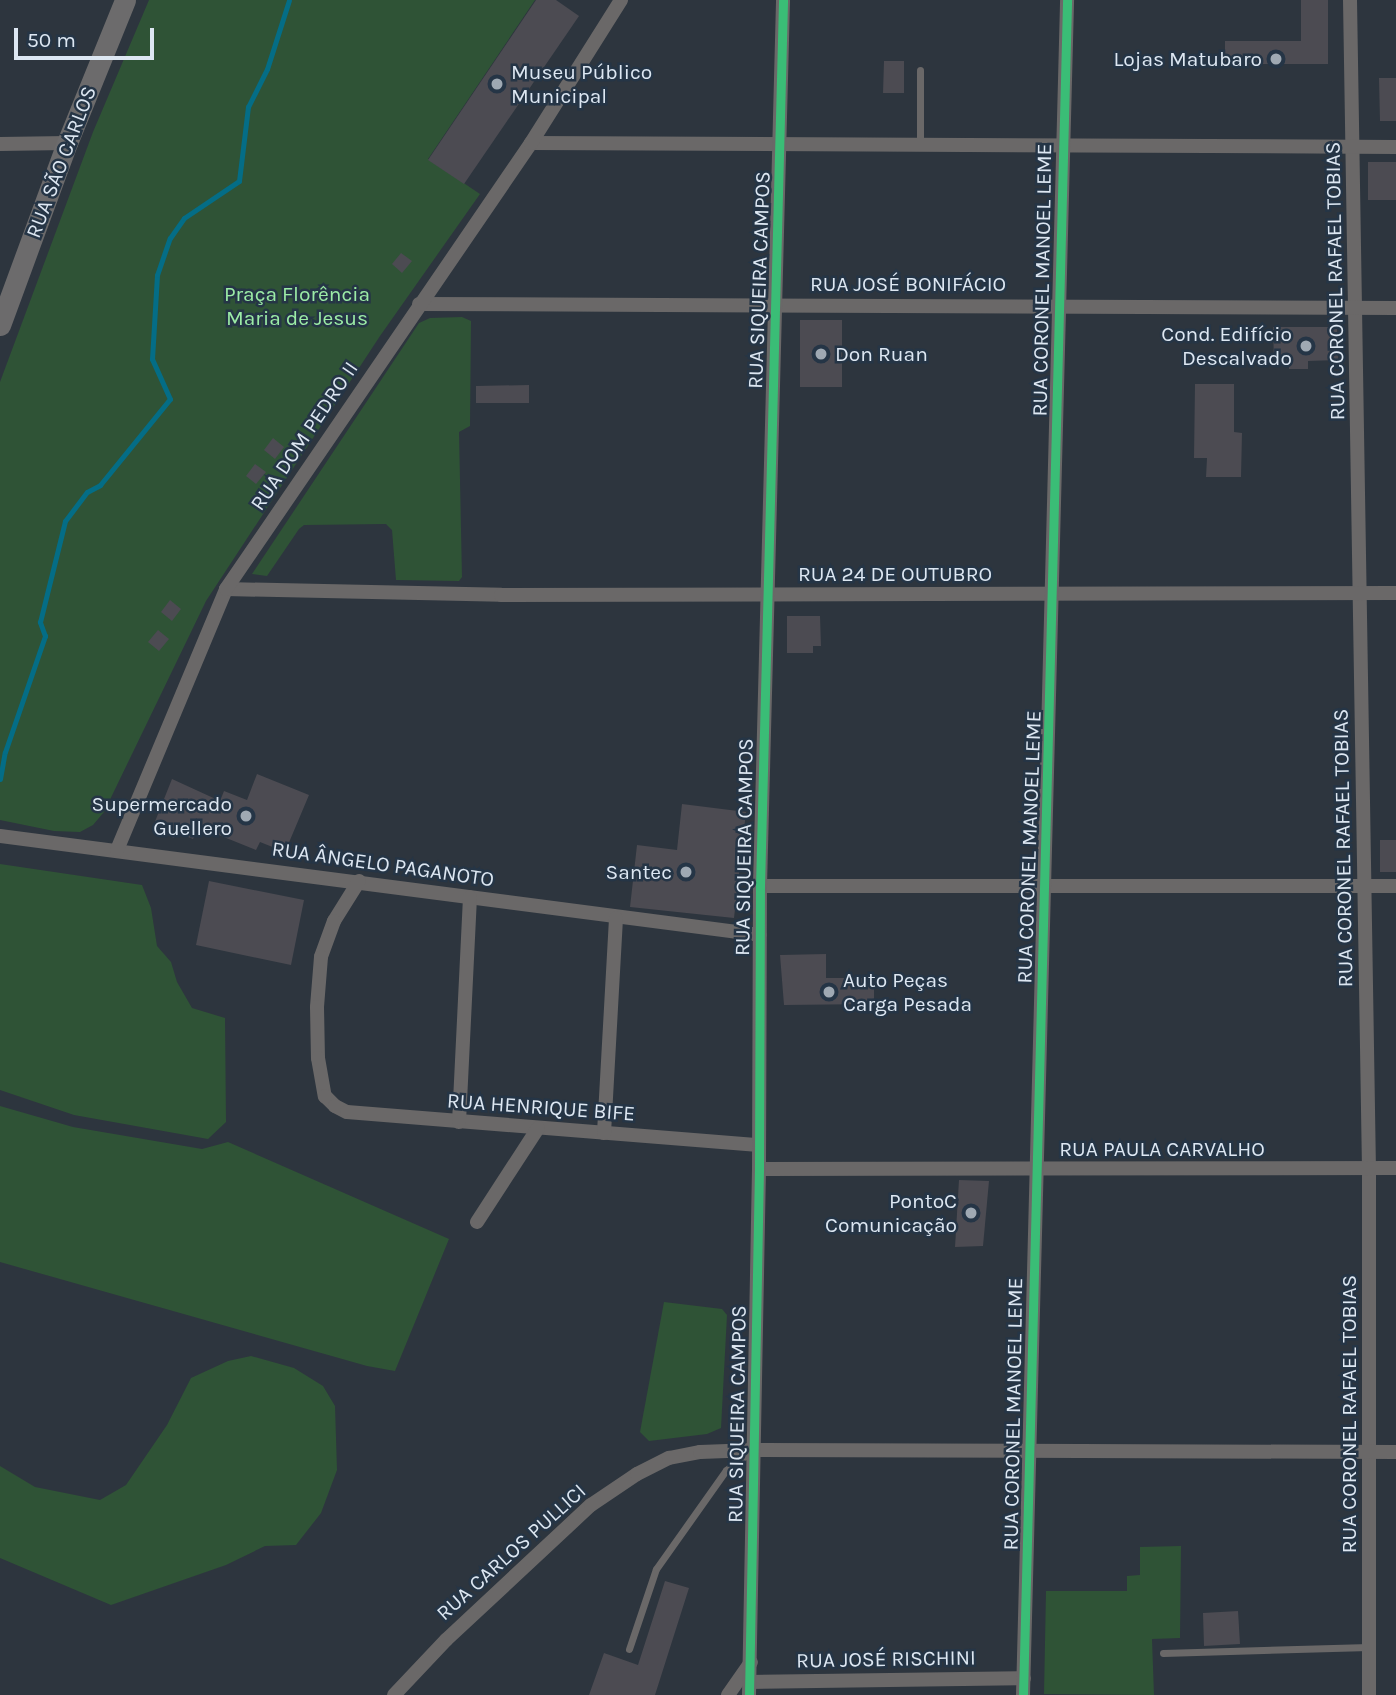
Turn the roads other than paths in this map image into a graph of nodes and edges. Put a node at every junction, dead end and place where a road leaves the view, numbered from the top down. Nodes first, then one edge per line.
1 (125, 0) edge
2 (621, 0) edge
3 (783, 0) edge
4 (1067, 0) edge
5 (1350, 0) edge
6 (920, 70) dead end
7 (67, 143) junction
8 (531, 143) junction
9 (0, 144) edge
10 (1062, 145) junction
11 (780, 146) junction
12 (920, 147) junction
13 (1353, 147) junction
14 (1396, 147) edge
15 (419, 304) junction
16 (1059, 305) junction
17 (775, 306) junction
18 (1357, 308) junction
19 (1396, 308) edge
20 (0, 325) edge
21 (226, 589) junction
22 (1362, 593) junction
23 (1396, 593) edge
24 (1052, 594) junction
25 (768, 596) junction
26 (0, 836) edge
27 (117, 850) junction
28 (359, 881) junction
29 (760, 886) junction
30 (1046, 886) junction
31 (1364, 886) junction
32 (1396, 886) edge
33 (470, 897) junction
34 (616, 918) junction
35 (760, 935) junction
36 (459, 1122) junction
37 (538, 1128) junction
38 (604, 1133) junction
39 (760, 1145) junction
40 (1369, 1168) junction
41 (1396, 1168) edge
42 (760, 1169) junction
43 (1036, 1171) junction
44 (477, 1222) dead end
45 (754, 1450) junction
46 (1030, 1451) junction
47 (1370, 1452) junction
48 (1396, 1452) edge
49 (1369, 1647) junction
50 (629, 1649) dead end
51 (1163, 1653) dead end
52 (751, 1661) junction
53 (1024, 1678) junction
54 (749, 1689) edge
55 (394, 1695) edge
56 (728, 1695) edge
57 (1023, 1695) edge
58 (1369, 1695) edge

1 - 7 main road, RUA SÃO CARLOS
2 - 8 street, RUA DOM PEDRO II
3 - 11 street, RUA SIQUEIRA CAMPOS
4 - 10 street, RUA CORONEL MANOEL LEME
5 - 13 street, RUA CORONEL RAFAEL TOBIAS
6 - 12 lane
7 - 9 street
7 - 20 main road, RUA SÃO CARLOS
8 - 11 street
8 - 15 street, RUA DOM PEDRO II
10 - 12 street
10 - 13 street
10 - 16 street, RUA CORONEL MANOEL LEME
11 - 12 street
11 - 17 street, RUA SIQUEIRA CAMPOS
13 - 14 street
13 - 18 street, RUA CORONEL RAFAEL TOBIAS
15 - 17 street, RUA JOSÉ BONIFÁCIO
15 - 21 street, RUA DOM PEDRO II
16 - 17 street, RUA JOSÉ BONIFÁCIO
16 - 18 street, RUA JOSÉ BONIFÁCIO
16 - 24 street, RUA CORONEL MANOEL LEME
17 - 25 street, RUA SIQUEIRA CAMPOS
18 - 19 street, RUA JOSÉ BONIFÁCIO
18 - 22 street, RUA CORONEL RAFAEL TOBIAS
21 - 25 street, RUA 24 DE OUTUBRO
21 - 27 street, RUA DOM PEDRO II
22 - 23 street, RUA 24 DE OUTUBRO
22 - 24 street, RUA 24 DE OUTUBRO
22 - 31 street, RUA CORONEL RAFAEL TOBIAS
24 - 25 street, RUA 24 DE OUTUBRO
24 - 30 street, RUA CORONEL MANOEL LEME
25 - 29 street, RUA SIQUEIRA CAMPOS
26 - 27 street, RUA ÂNGELO PAGANOTO
27 - 28 street, RUA ÂNGELO PAGANOTO
28 - 33 street, RUA ÂNGELO PAGANOTO
28 - 36 street, RUA HENRIQUE BIFE
29 - 30 street
29 - 35 street, RUA SIQUEIRA CAMPOS
30 - 31 street
30 - 43 street, RUA CORONEL MANOEL LEME
31 - 32 street
31 - 40 street, RUA CORONEL RAFAEL TOBIAS
33 - 34 street, RUA ÂNGELO PAGANOTO
33 - 36 street
34 - 35 street, RUA ÂNGELO PAGANOTO
34 - 38 street
35 - 39 street, RUA SIQUEIRA CAMPOS
36 - 37 street, RUA HENRIQUE BIFE
37 - 38 street, RUA HENRIQUE BIFE
37 - 44 street
38 - 39 street, RUA HENRIQUE BIFE
39 - 42 street, RUA SIQUEIRA CAMPOS
40 - 41 street, RUA PAULA CARVALHO
40 - 43 street, RUA PAULA CARVALHO
40 - 47 street, RUA CORONEL RAFAEL TOBIAS
42 - 43 street, RUA PAULA CARVALHO
42 - 45 street, RUA SIQUEIRA CAMPOS
43 - 46 street, RUA CORONEL MANOEL LEME
45 - 46 street, RUA CARLOS PULLICI
45 - 50 lane
45 - 52 street, RUA SIQUEIRA CAMPOS
45 - 55 street, RUA CARLOS PULLICI
46 - 47 street, RUA CARLOS PULLICI
46 - 53 street, RUA CORONEL MANOEL LEME
47 - 48 street, RUA CARLOS PULLICI
47 - 49 street, RUA CORONEL RAFAEL TOBIAS
49 - 51 lane
49 - 58 street, RUA CORONEL RAFAEL TOBIAS
52 - 54 street, RUA SIQUEIRA CAMPOS
52 - 56 street
53 - 54 street, RUA JOSÉ RISCHINI
53 - 57 street, RUA CORONEL MANOEL LEME

